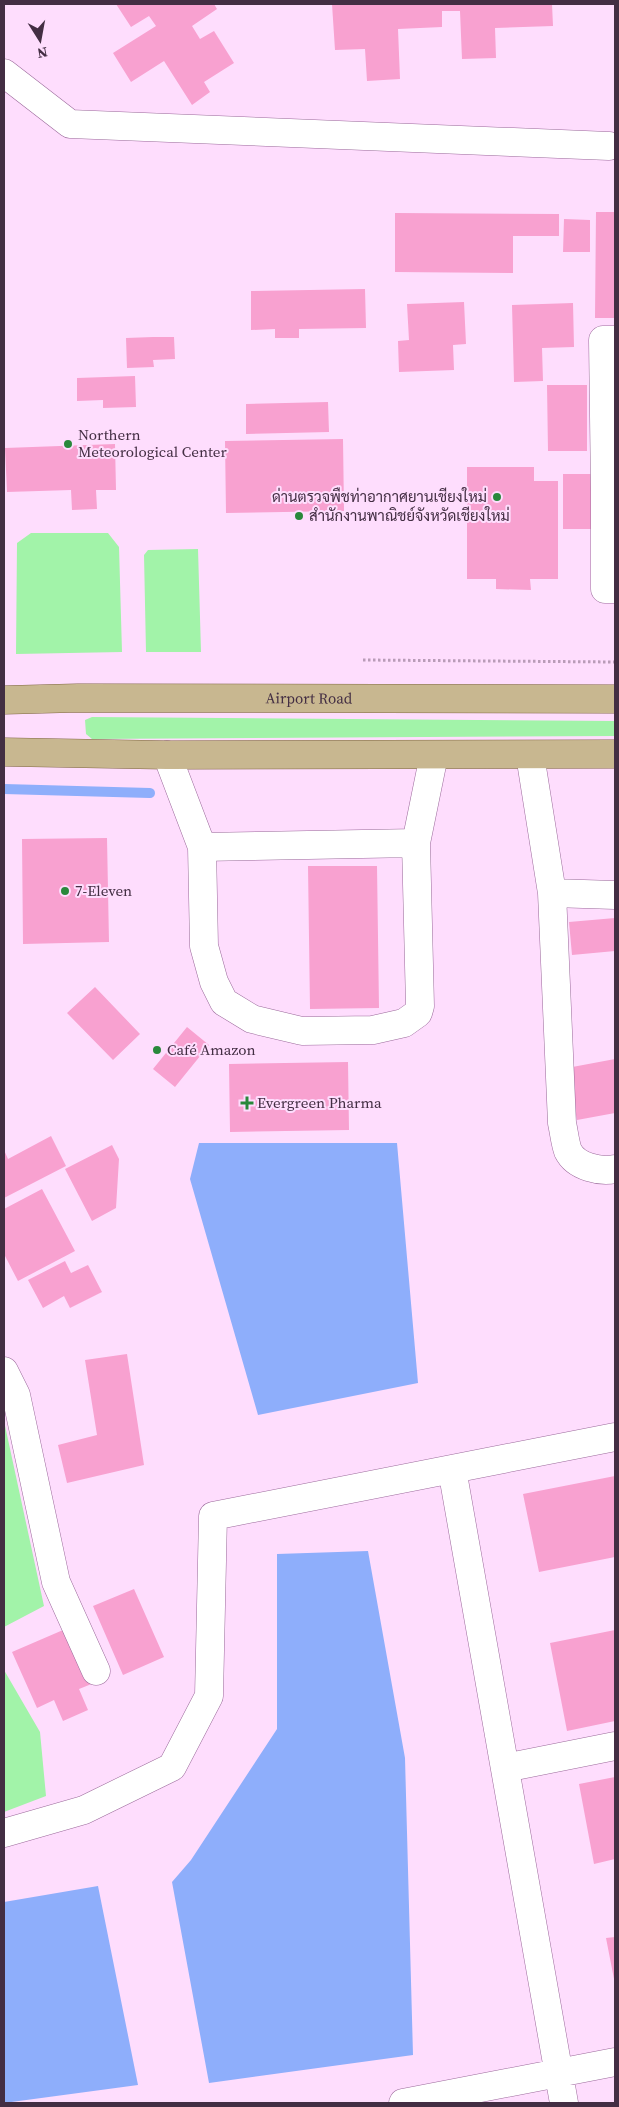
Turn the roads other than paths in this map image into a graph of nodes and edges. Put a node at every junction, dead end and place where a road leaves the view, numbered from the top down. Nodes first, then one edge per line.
1 (4, 73) edge
2 (609, 146) dead end
3 (615, 340) edge
4 (610, 492) edge
5 (615, 589) edge
6 (615, 699) edge
7 (4, 700) edge
8 (4, 752) edge
9 (167, 754) junction
10 (615, 754) edge
11 (434, 755) junction
12 (530, 755) junction
13 (416, 843) junction
14 (202, 847) junction
15 (552, 893) junction
16 (615, 895) edge
17 (615, 1169) edge
18 (4, 1371) edge
19 (615, 1437) edge
20 (452, 1469) junction
21 (96, 1671) dead end
22 (615, 1746) edge
23 (505, 1768) junction
24 (4, 1833) edge
25 (615, 2062) edge
26 (559, 2074) junction
27 (403, 2103) edge
28 (564, 2103) edge

1 - 2 street
3 - 4 street
4 - 5 street
6 - 7 main road, Airport Road
8 - 9 main road
9 - 11 main road
9 - 14 street
10 - 12 main road
11 - 12 main road
11 - 13 street
12 - 15 street
13 - 14 street
13 - 14 street
15 - 16 street
15 - 17 street
18 - 21 street
19 - 20 street
20 - 23 street
20 - 24 street
22 - 23 street
23 - 26 street
25 - 26 street
26 - 27 street
26 - 28 street

